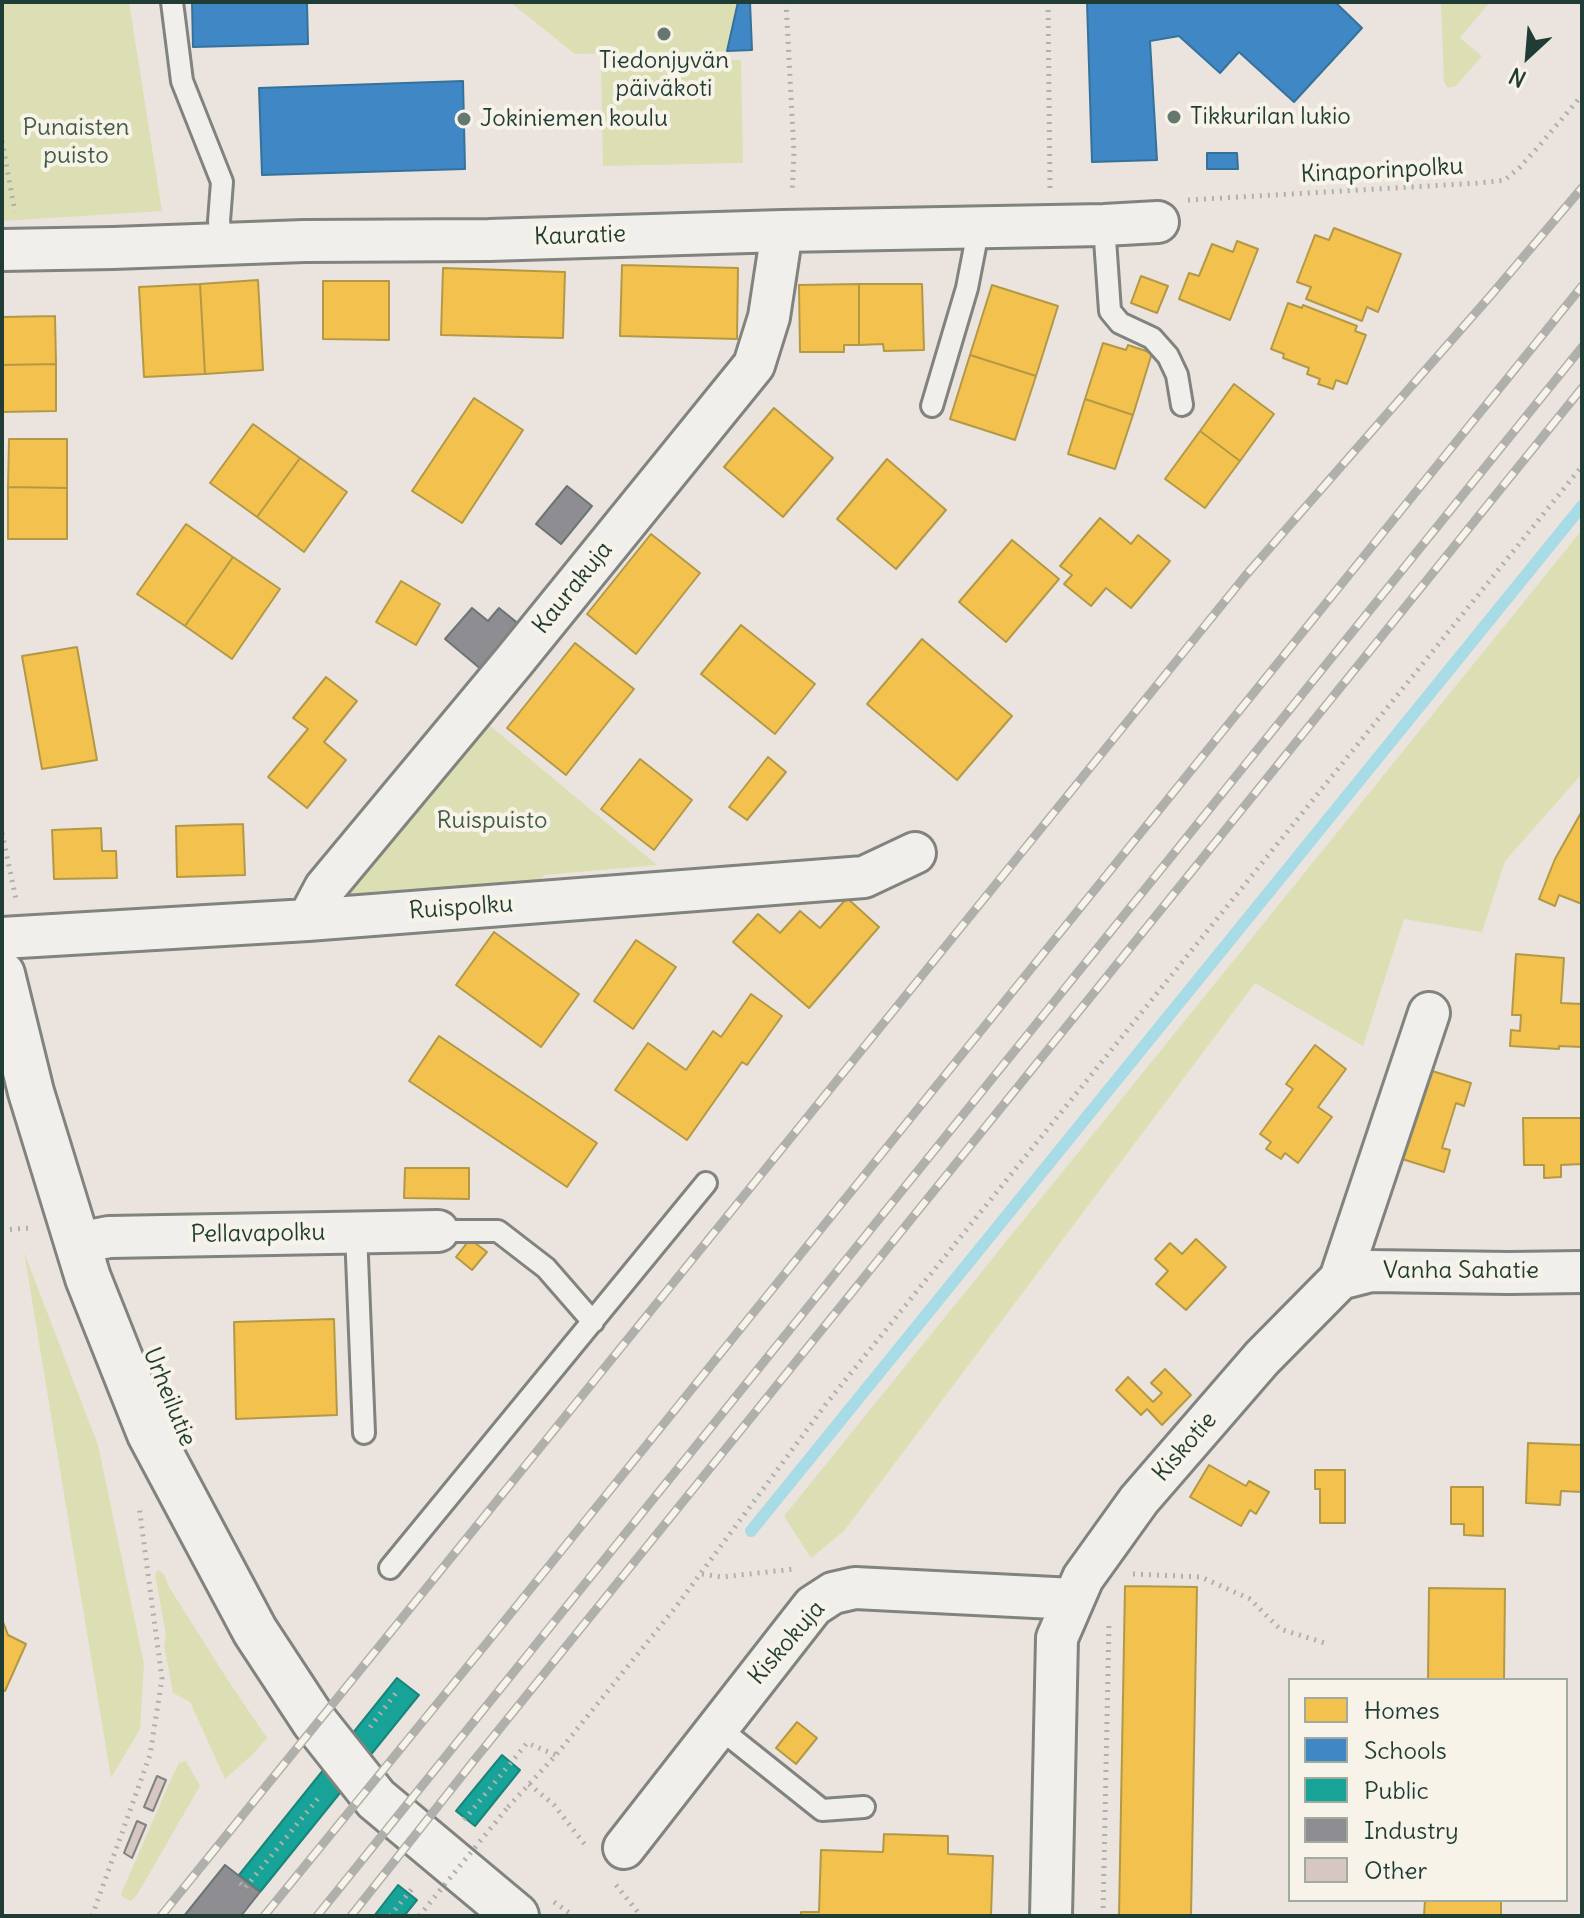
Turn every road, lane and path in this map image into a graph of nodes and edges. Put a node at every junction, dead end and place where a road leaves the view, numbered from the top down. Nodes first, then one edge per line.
1 (172, 2) edge
2 (786, 2) edge
3 (1048, 2) edge
4 (1582, 95) edge
5 (2, 141) edge
6 (1050, 201) dead end
7 (1158, 222) joint
8 (1104, 225) junction
9 (979, 226) junction
10 (782, 231) junction
11 (222, 244) junction
12 (12, 249) edge
13 (1182, 405) dead end
14 (932, 406) dead end
15 (1582, 466) edge
16 (2, 833) edge
17 (915, 853) dead end
18 (308, 920) junction
19 (14, 937) edge
20 (2, 974) edge
21 (1429, 1013) dead end
22 (706, 1183) dead end
23 (32, 1228) dead end
24 (2, 1230) edge
25 (438, 1231) joint
26 (356, 1232) junction
27 (78, 1243) junction
28 (1582, 1272) edge
29 (1340, 1279) junction
30 (593, 1322) junction
31 (364, 1433) dead end
32 (138, 1505) dead end
33 (390, 1568) dead end
34 (1126, 1573) dead end
35 (1083, 1610) junction
36 (1109, 1621) junction
37 (1325, 1643) dead end
38 (382, 1707) dead end
39 (718, 1727) junction
40 (378, 1738) dead end
41 (556, 1755) junction
42 (321, 1796) dead end
43 (864, 1807) dead end
44 (459, 1826) dead end
45 (470, 1835) dead end
46 (480, 1844) dead end
47 (624, 1848) dead end
48 (418, 1882) dead end
49 (240, 1883) dead end
50 (500, 1903) edge
51 (92, 1916) edge
52 (390, 1916) edge
53 (419, 1916) edge
54 (1051, 1916) edge
55 (1103, 1916) edge

1 - 11 lane
2 - 10 path
3 - 6 path
4 - 7 path, Kinaporinpolku
5 - 12 path
7 - 8 street, Kauratie
8 - 9 street, Kauratie
8 - 13 lane
9 - 10 street, Kauratie
9 - 14 lane
10 - 11 street, Kauratie
10 - 18 street, Kaurakuja
11 - 12 street, Kauratie
15 - 41 path
16 - 19 path
17 - 18 street, Ruispolku
18 - 19 street, Ruispolku
20 - 27 main road, Urheilutie
21 - 29 street, Kiskotie
22 - 30 lane
23 - 24 path
25 - 26 street, Pellavapolku
25 - 30 lane
26 - 27 street, Pellavapolku
26 - 31 lane
27 - 50 main road, Urheilutie
28 - 29 street, Vanha Sahatie
29 - 35 street, Kiskotie
30 - 33 lane
32 - 51 path
34 - 37 path
35 - 36 path
35 - 36 path
35 - 39 street, Kiskokuja
35 - 54 street, Kiskotie
36 - 55 path
38 - 40 path
39 - 43 lane
39 - 47 street, Kiskokuja
41 - 44 path
41 - 53 path, bridge
42 - 49 path
45 - 46 path
48 - 52 path

